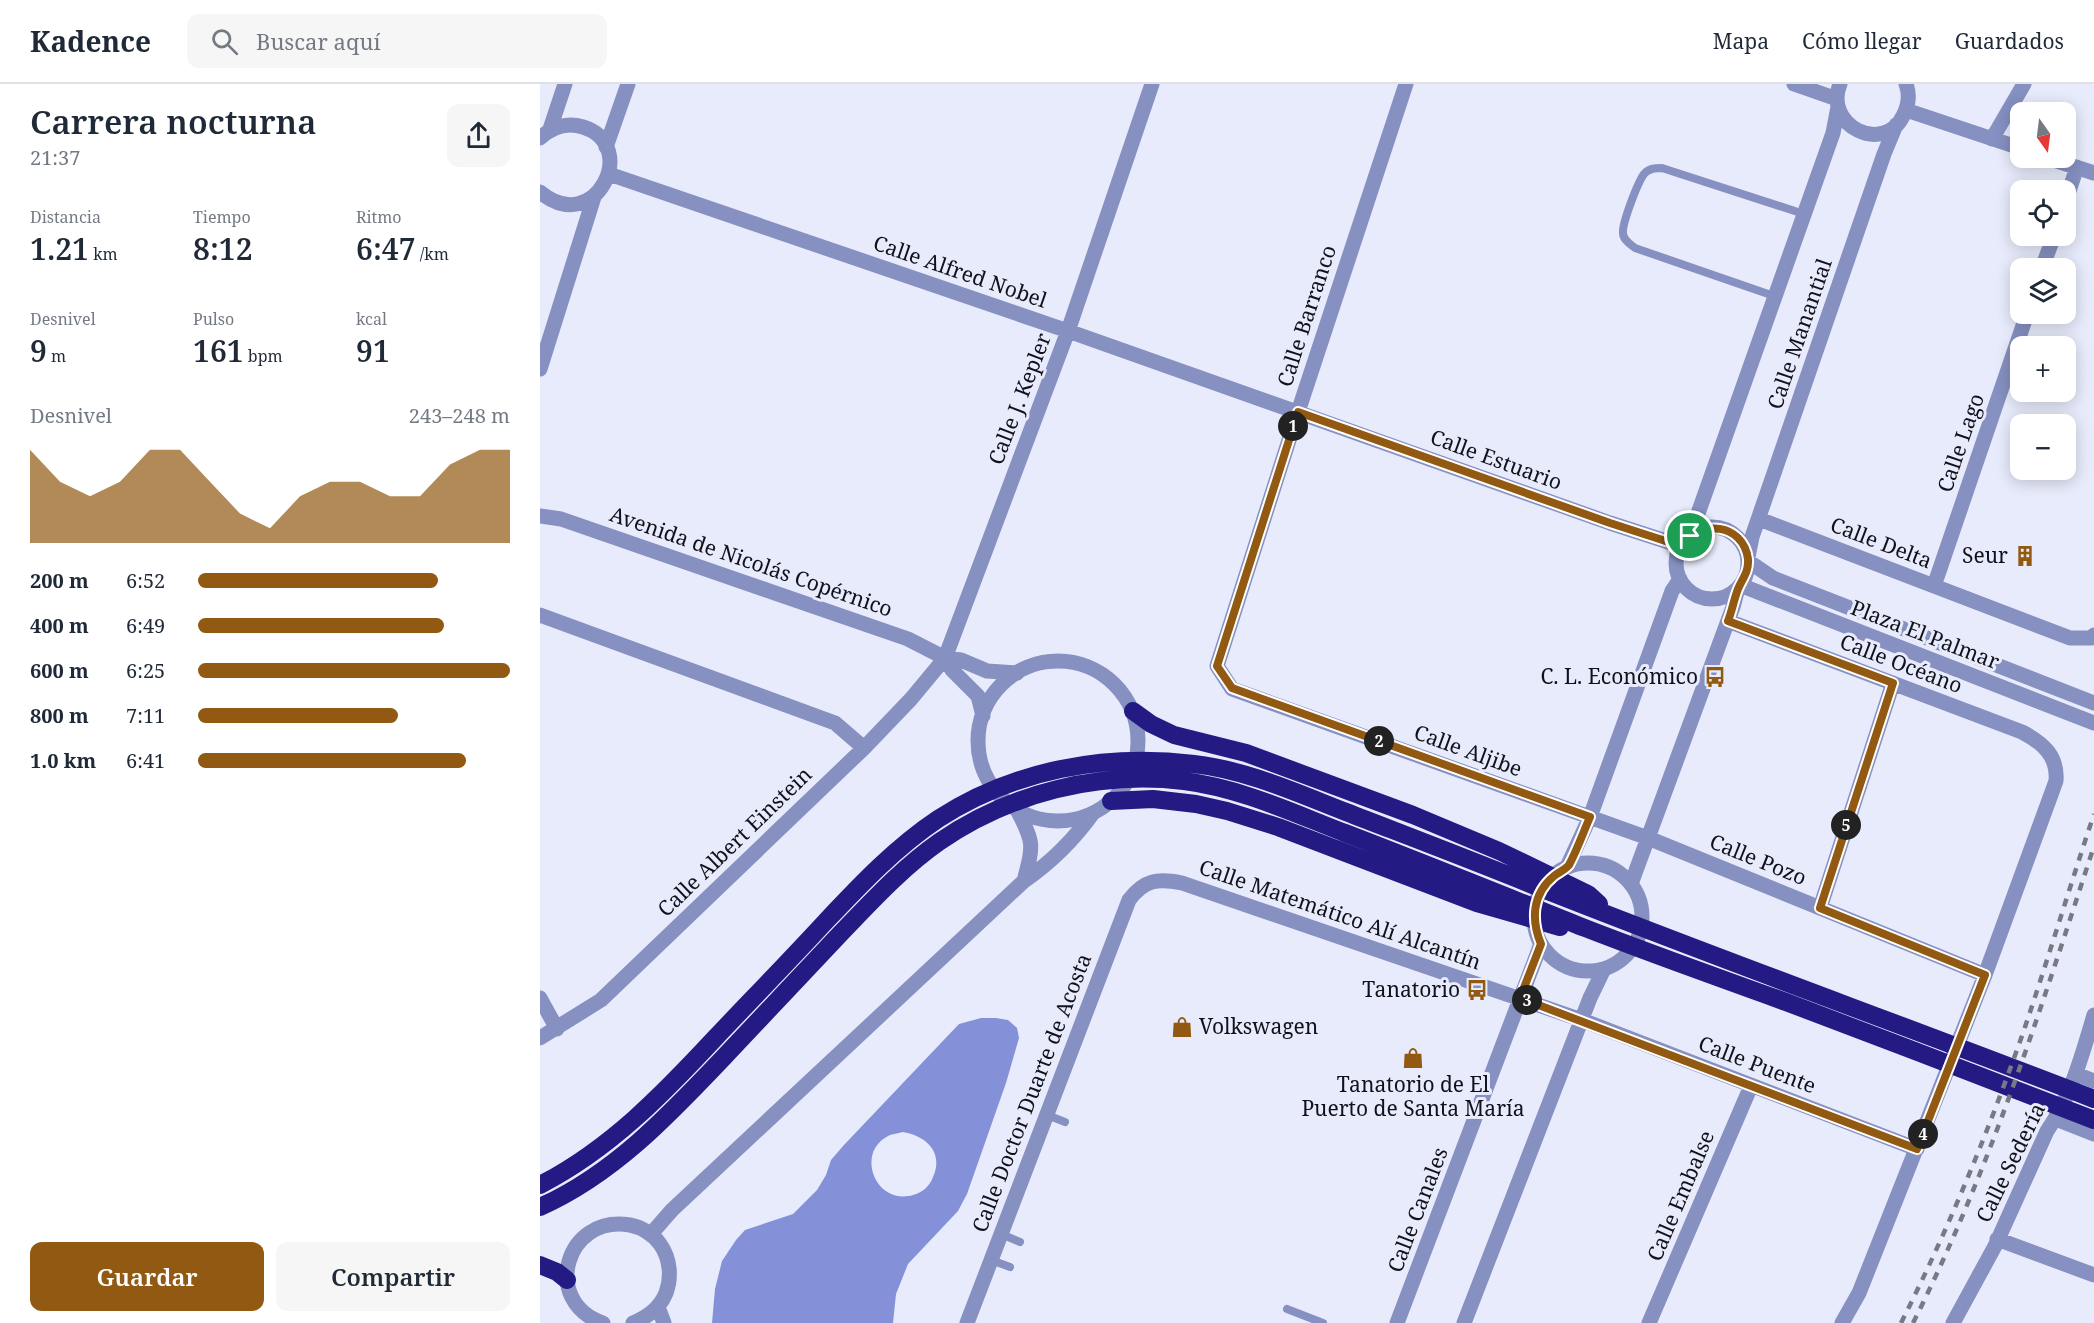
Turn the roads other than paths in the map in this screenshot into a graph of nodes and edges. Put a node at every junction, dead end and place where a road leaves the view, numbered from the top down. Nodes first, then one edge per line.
1 (565, 84) edge
2 (628, 84) edge
3 (1152, 84) edge
4 (1407, 84) edge
5 (1794, 84) edge
6 (1906, 84) edge
7 (2024, 84) edge
8 (1838, 96) edge
9 (1906, 110) junction
10 (1896, 125) junction
11 (545, 134) edge
12 (1992, 139) junction
13 (2010, 145) edge
14 (606, 147) junction
15 (2077, 167) joint
16 (2094, 173) edge
17 (609, 174) junction
18 (2073, 180) edge
19 (540, 192) edge
20 (594, 196) junction
21 (1804, 214) junction
22 (1774, 296) junction
23 (2024, 324) edge
24 (1068, 331) junction
25 (540, 369) edge
26 (1298, 412) junction
27 (540, 516) edge
28 (1759, 519) junction
29 (1685, 541) junction
30 (1748, 559) junction
31 (1680, 579) junction
32 (1934, 586) junction
33 (1739, 587) junction
34 (540, 615) edge
35 (1728, 621) junction
36 (2092, 637) edge
37 (945, 658) junction
38 (1217, 666) joint
39 (1017, 673) junction
40 (1893, 683) junction
41 (2094, 703) edge
42 (1133, 711) junction
43 (982, 716) junction
44 (2094, 723) edge
45 (864, 748) junction
46 (1111, 801) junction
47 (1017, 810) junction
48 (1093, 813) junction
49 (1590, 817) junction
50 (1648, 838) junction
51 (1568, 867) junction
52 (1024, 881) junction
53 (1145, 884) joint
54 (1631, 884) junction
55 (1820, 908) junction
56 (1611, 916) junction
57 (1589, 929) junction
58 (1541, 944) junction
59 (1604, 969) junction
60 (1985, 975) junction
61 (540, 998) edge
62 (1520, 998) junction
63 (2094, 1015) edge
64 (1582, 1020) junction
65 (557, 1029) junction
66 (540, 1038) edge
67 (2076, 1074) junction
68 (2094, 1081) edge
69 (1751, 1086) junction
70 (2094, 1099) edge
71 (1047, 1114) junction
72 (2056, 1119) junction
73 (2094, 1120) edge
74 (1065, 1122) dead end
75 (2094, 1134) edge
76 (1917, 1149) junction
77 (540, 1185) edge
78 (540, 1207) edge
79 (651, 1234) junction
80 (1001, 1234) junction
81 (1997, 1239) junction
82 (1020, 1242) dead end
83 (991, 1260) junction
84 (540, 1264) edge
85 (1010, 1267) dead end
86 (2094, 1275) edge
87 (567, 1280) junction
88 (658, 1307) junction
89 (1287, 1309) dead end
90 (599, 1322) edge
91 (633, 1323) edge
92 (664, 1323) edge
93 (967, 1323) edge
94 (1323, 1323) edge
95 (1397, 1323) edge
96 (1464, 1323) edge
97 (1648, 1323) edge
98 (1842, 1323) edge
99 (1953, 1323) edge

1 - 11 street
2 - 14 street
3 - 24 street, Calle J. Kepler
4 - 26 street, Calle Barranco
5 - 8 street
6 - 9 street
7 - 12 street
8 - 10 street
8 - 21 street, Calle Manantial
9 - 10 street, Calle Manantial
9 - 12 street
10 - 28 street, Calle Manantial
11 - 14 street
12 - 13 street
14 - 17 street
15 - 16 street
15 - 18 street
17 - 20 street
17 - 24 street, Calle Alfred Nobel
19 - 20 street
20 - 25 street
21 - 22 street, Calle Manantial
21 - 22 lane
22 - 29 street, Calle Manantial
23 - 32 street, Calle Lago
24 - 26 street, Calle Alfred Nobel
24 - 37 street, Calle J. Kepler
26 - 29 street, Calle Estuario
26 - 38 street, Calle Barranco
27 - 37 street, Avenida de Nicolás Copérnico
28 - 30 street, Calle Manantial
28 - 32 street, Calle Delta
29 - 30 street
29 - 31 street
30 - 33 street
30 - 41 street, Plaza El Palmar
31 - 33 street
31 - 49 street
32 - 36 street, Calle Delta
33 - 35 street
33 - 44 street, Plaza El Palmar
34 - 45 street
35 - 40 street, Calle Océano
35 - 50 street
37 - 39 street
37 - 43 street
37 - 45 street, Calle Albert Einstein
38 - 49 street, Calle Aljibe
39 - 42 street
39 - 43 street
40 - 55 street
40 - 60 street, Calle Océano
42 - 46 street
42 - 56 highway
43 - 47 street
45 - 65 street, Calle Albert Einstein
46 - 48 street
46 - 57 highway
47 - 48 street
47 - 52 street
48 - 52 street
49 - 50 street, Calle Aljibe
49 - 51 street
50 - 54 street
50 - 55 street, Calle Pozo
51 - 54 street
51 - 58 street
52 - 79 street
53 - 62 street, Calle Matemático Alí Alcantín
53 - 71 street, Calle Doctor Duarte de Acosta
54 - 59 street
55 - 60 street, Calle Pozo
56 - 70 highway
56 - 77 highway
57 - 73 highway
57 - 78 highway
58 - 59 street
58 - 62 street, Calle Canales
59 - 64 street
60 - 76 street
61 - 65 street
62 - 64 street, Calle Matemático Alí Alcantín
62 - 95 street, Calle Canales
63 - 67 street, Calle Sedería
64 - 69 street, Calle Puente
64 - 96 street
65 - 66 street, Calle Albert Einstein
67 - 68 street
67 - 72 street, Calle Sedería
69 - 76 street, Calle Puente
69 - 97 street, Calle Embalse
71 - 74 lane
71 - 80 street, Calle Doctor Duarte de Acosta
72 - 75 street
72 - 81 street, Calle Sedería
76 - 98 street
79 - 87 street
79 - 88 street
80 - 82 lane
80 - 83 street, Calle Doctor Duarte de Acosta
81 - 86 street
81 - 99 street, Calle Sedería
83 - 85 lane
83 - 93 street, Calle Doctor Duarte de Acosta
84 - 87 highway
87 - 90 street
88 - 91 street
88 - 92 street
89 - 94 lane

